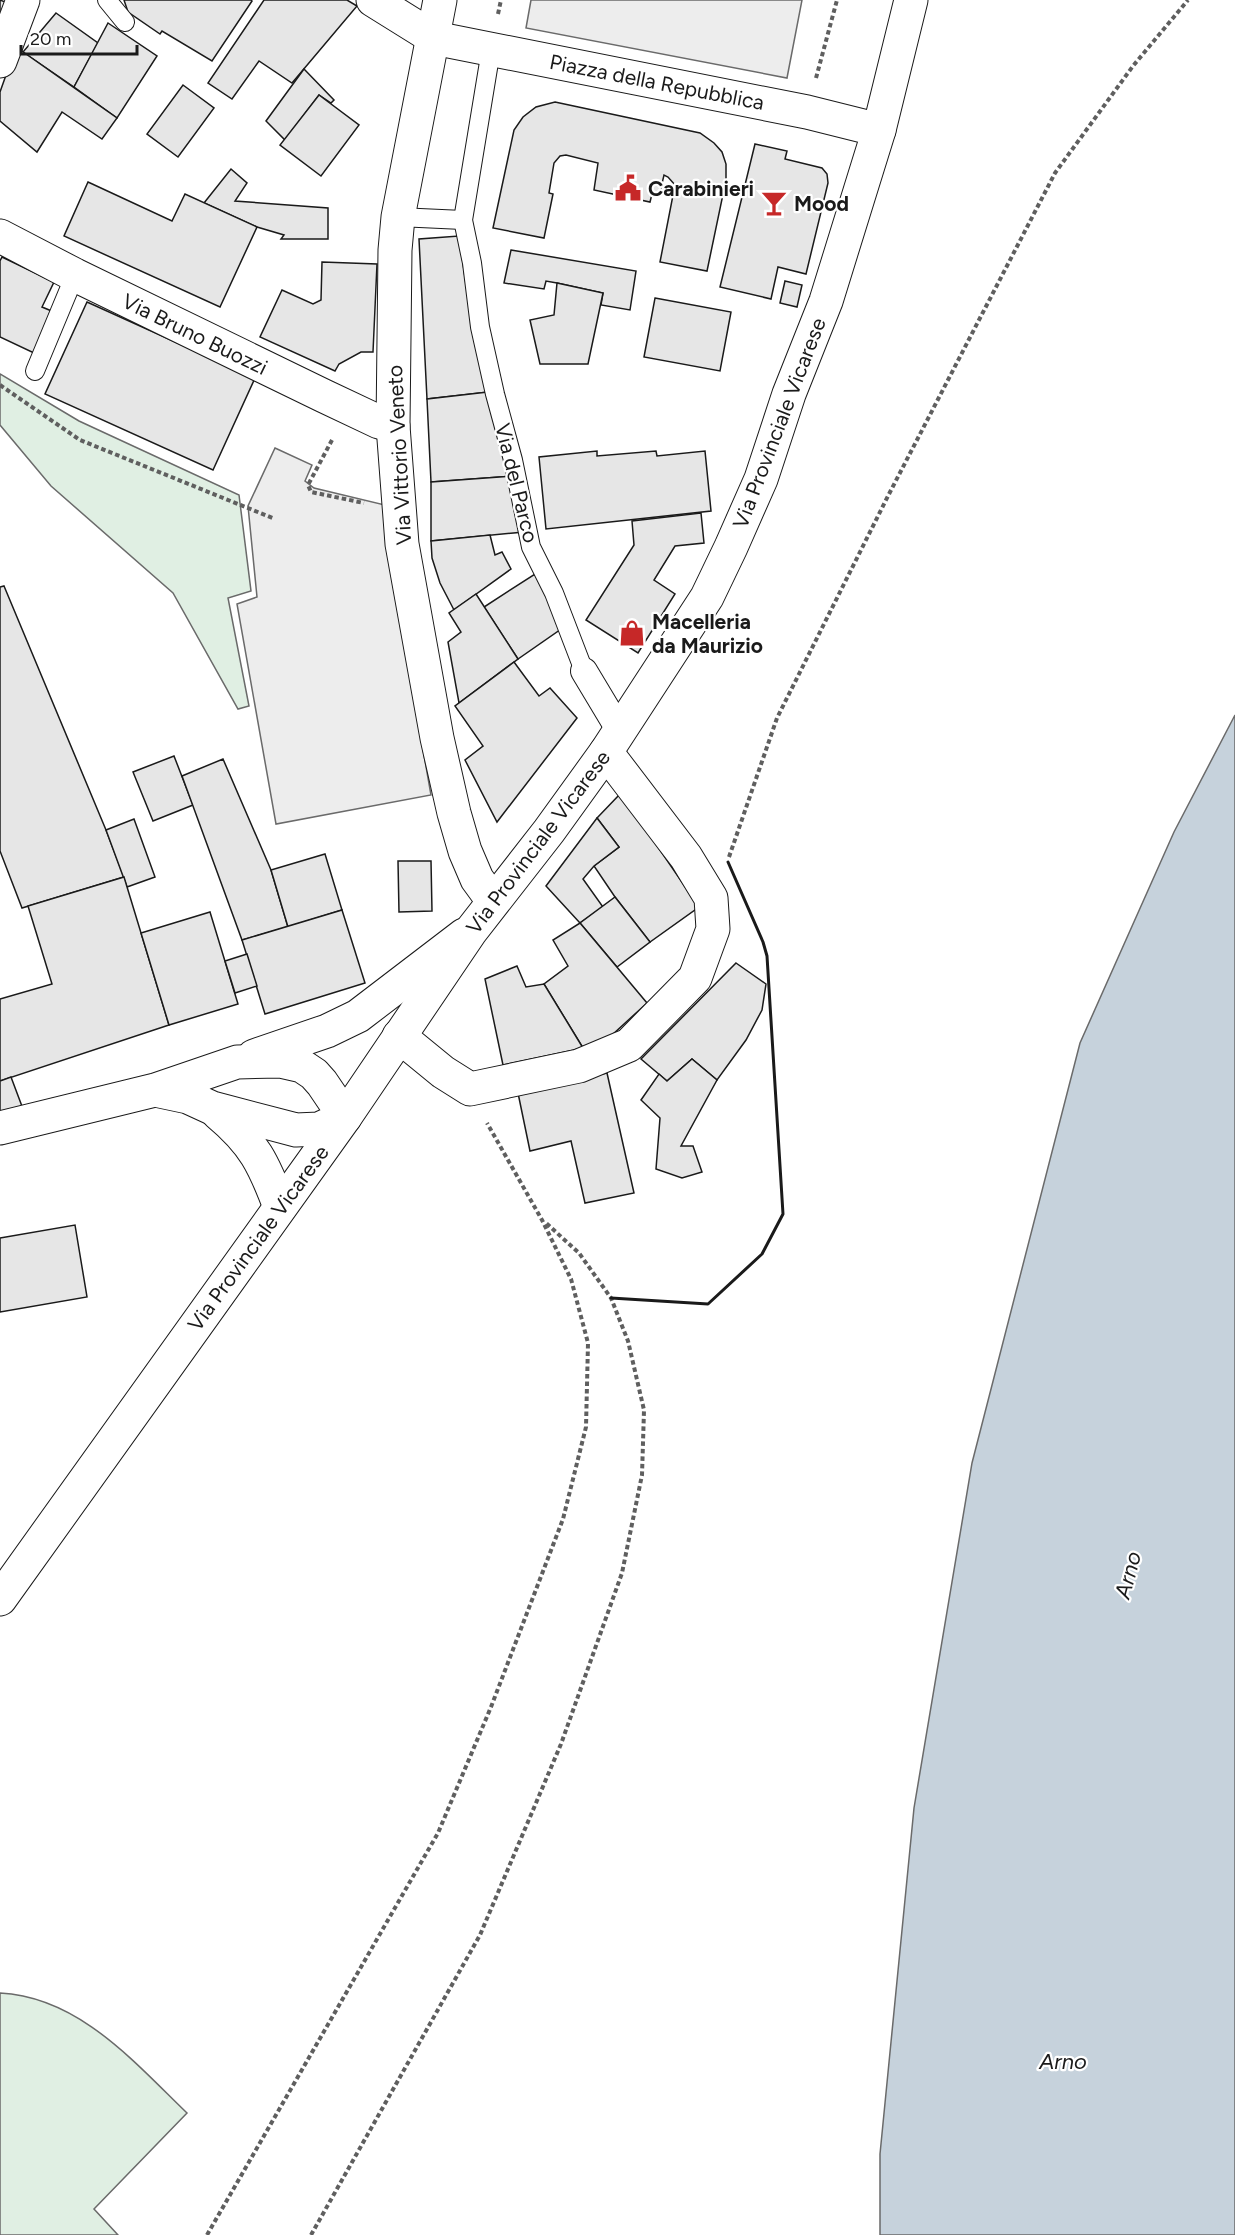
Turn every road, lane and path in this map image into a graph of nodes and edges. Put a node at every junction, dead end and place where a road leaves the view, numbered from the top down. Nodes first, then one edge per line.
1 (23, 0) edge
2 (107, 0) edge
3 (373, 0) edge
4 (440, 0) edge
5 (837, 0) edge
6 (910, 0) edge
7 (1188, 0) edge
8 (125, 22) dead end
9 (434, 38) junction
10 (490, 50) junction
11 (0, 61) edge
12 (807, 111) junction
13 (879, 129) junction
14 (398, 217) junction
15 (463, 220) junction
16 (0, 236) edge
17 (75, 275) junction
18 (35, 371) dead end
19 (0, 385) edge
20 (393, 426) junction
21 (275, 519) dead end
22 (584, 671) joint
23 (613, 742) junction
24 (728, 862) dead end
25 (493, 901) junction
26 (471, 930) junction
27 (399, 1036) junction
28 (237, 1062) junction
29 (470, 1089) junction
30 (155, 1090) junction
31 (212, 1108) junction
32 (345, 1117) junction
33 (0, 1128) edge
34 (280, 1208) junction
35 (542, 1220) junction
36 (0, 1599) edge
37 (207, 2235) edge
38 (311, 2235) edge

1 - 11 street
2 - 8 lane
3 - 9 street, Piazza della Repubblica
4 - 9 street, Via Vittorio Veneto
5 - 12 path
6 - 13 street, Via Provinciale Vicarese
7 - 24 path
9 - 10 street, Piazza della Repubblica
9 - 14 street, Via Vittorio Veneto
10 - 12 street, Piazza della Repubblica
10 - 15 lane
12 - 13 street, Piazza della Repubblica
13 - 23 street, Via Provinciale Vicarese
14 - 15 lane
14 - 20 street, Via Vittorio Veneto
15 - 22 lane, Via del Parco
16 - 17 street, Via Bruno Buozzi
17 - 18 lane
17 - 20 street, Via Bruno Buozzi
19 - 21 path
20 - 25 street, Via Vittorio Veneto
22 - 23 street, Via del Parco
23 - 25 street, Via Provinciale Vicarese
23 - 29 street
25 - 26 street, Via Provinciale Vicarese
26 - 27 street, Via Provinciale Vicarese
26 - 28 street
27 - 29 street
27 - 32 street, Via Provinciale Vicarese
28 - 30 street
28 - 32 street
29 - 35 path
30 - 31 street
30 - 33 street
31 - 32 street
31 - 34 street
32 - 34 street, Via Provinciale Vicarese
34 - 36 street, Via Provinciale Vicarese
35 - 37 path
35 - 38 path

